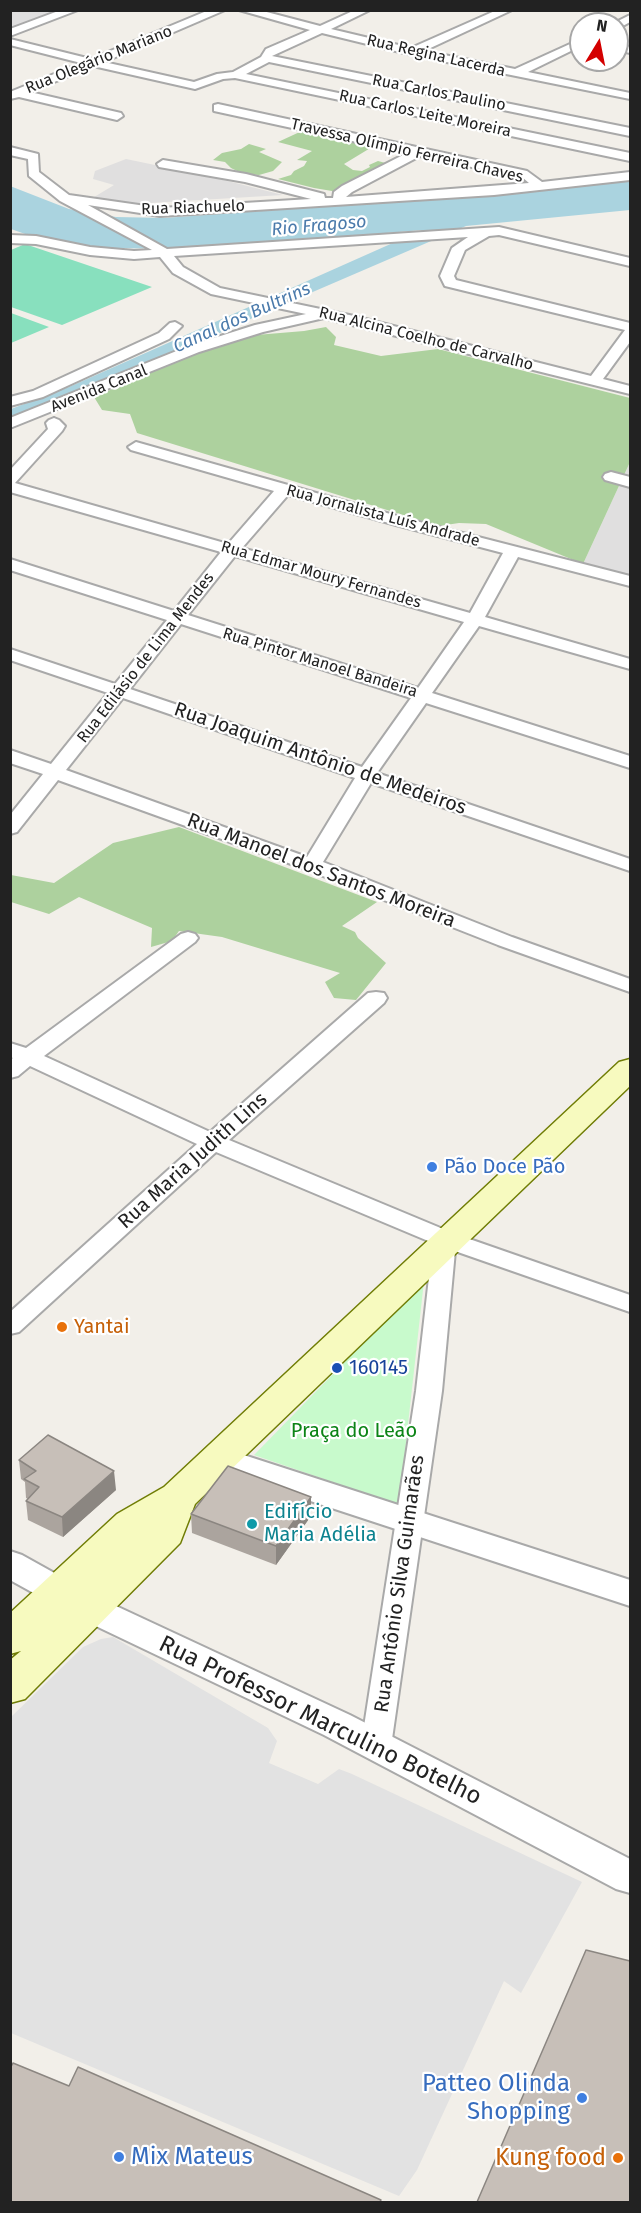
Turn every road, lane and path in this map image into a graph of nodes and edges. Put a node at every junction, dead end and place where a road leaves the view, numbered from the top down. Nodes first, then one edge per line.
1 (74, 10) edge
2 (220, 10) edge
3 (244, 10) edge
4 (364, 10) edge
5 (507, 10) edge
6 (321, 30) junction
7 (10, 33) edge
8 (10, 42) edge
9 (569, 48) edge
10 (412, 52) junction
11 (267, 58) junction
12 (90, 62) junction
13 (515, 74) junction
14 (235, 75) junction
15 (14, 94) edge
16 (630, 96) edge
17 (218, 108) dead end
18 (117, 116) dead end
19 (621, 117) dead end
20 (603, 126) junction
21 (630, 132) edge
22 (10, 151) edge
23 (418, 152) junction
24 (630, 157) edge
25 (163, 164) dead end
26 (19, 172) dead end
27 (630, 176) edge
28 (37, 177) junction
29 (540, 186) junction
30 (65, 198) junction
31 (336, 202) junction
32 (488, 231) junction
33 (10, 233) edge
34 (10, 240) edge
35 (36, 240) junction
36 (161, 251) junction
37 (630, 262) edge
38 (326, 314) junction
39 (175, 326) dead end
40 (630, 327) edge
41 (630, 333) edge
42 (594, 381) junction
43 (630, 390) edge
44 (10, 402) edge
45 (54, 423) dead end
46 (10, 424) edge
47 (136, 447) dead end
48 (611, 477) dead end
49 (10, 480) edge
50 (630, 482) edge
51 (10, 487) edge
52 (283, 490) junction
53 (232, 549) junction
54 (513, 551) junction
55 (10, 564) edge
56 (630, 582) edge
57 (178, 619) junction
58 (475, 619) junction
59 (10, 654) edge
60 (630, 664) edge
61 (120, 690) junction
62 (424, 695) junction
63 (10, 756) edge
64 (630, 762) edge
65 (56, 772) junction
66 (366, 775) junction
67 (10, 828) edge
68 (630, 864) edge
69 (312, 866) junction
70 (188, 938) dead end
71 (630, 986) edge
72 (376, 998) dead end
73 (16, 1059) edge
74 (630, 1069) edge
75 (213, 1142) junction
76 (446, 1242) junction
77 (630, 1304) edge
78 (10, 1326) edge
79 (219, 1459) junction
80 (409, 1519) junction
81 (10, 1564) edge
82 (630, 1593) edge
83 (74, 1600) junction
84 (10, 1638) edge
85 (10, 1687) edge
86 (376, 1746) junction
87 (630, 1877) edge

1 - 7 street
2 - 12 street, Rua Olegário Mariano
3 - 6 street, Rua Regina Lacerda
4 - 6 street
5 - 10 street
6 - 10 street, Rua Regina Lacerda
6 - 11 street
8 - 12 street
9 - 13 street
10 - 13 street, Rua Regina Lacerda
11 - 14 street
11 - 20 street, Rua Carlos Paulino
12 - 14 street
12 - 15 street, Rua Olegário Mariano
13 - 16 street, Rua Regina Lacerda
14 - 24 street, Rua Carlos Leite Moreira
15 - 18 street
17 - 23 street, Travessa Olímpio Ferreira Chaves
19 - 20 street
20 - 21 street, Rua Carlos Paulino
22 - 28 street, Rua Riachuelo
23 - 29 street, Travessa Olímpio Ferreira Chaves
23 - 31 street
25 - 31 street
26 - 28 street
27 - 29 street, Travessa Olímpio Ferreira Chaves
28 - 30 street, Rua Riachuelo
29 - 31 street, Rua Riachuelo
30 - 31 street, Rua Riachuelo
30 - 36 street
32 - 36 street
32 - 37 street
32 - 40 street
33 - 35 street
34 - 35 street
35 - 36 street
36 - 38 street, Rua Alcina Coelho de Carvalho
38 - 42 street, Rua Alcina Coelho de Carvalho
38 - 46 street, Avenida Canal
39 - 44 street
41 - 42 street
42 - 43 street, Rua Alcina Coelho de Carvalho
45 - 49 street
47 - 52 street, Rua Jornalista Luís Andrade
48 - 50 street
51 - 53 street, Rua Edmar Moury Fernandes
52 - 53 street, Rua Edilásio de Lima Mendes
52 - 54 street, Rua Jornalista Luís Andrade
53 - 57 street, Rua Edilásio de Lima Mendes
53 - 58 street, Rua Edmar Moury Fernandes
54 - 56 street, Rua Jornalista Luís Andrade
54 - 58 street
55 - 57 street, Rua Pintor Manoel Bandeira
57 - 61 street, Rua Edilásio de Lima Mendes
57 - 62 street, Rua Pintor Manoel Bandeira
58 - 60 street, Rua Edmar Moury Fernandes
58 - 62 street
59 - 61 street, Rua Joaquim Antônio de Medeiros
61 - 65 street, Rua Edilásio de Lima Mendes
61 - 66 street, Rua Joaquim Antônio de Medeiros
62 - 64 street, Rua Pintor Manoel Bandeira
62 - 66 street
63 - 65 street, Rua Manoel dos Santos Moreira
65 - 67 street, Rua Edilásio de Lima Mendes
65 - 69 street, Rua Manoel dos Santos Moreira
66 - 68 street, Rua Joaquim Antônio de Medeiros
66 - 69 street
69 - 71 street, Rua Manoel dos Santos Moreira
70 - 73 street
72 - 75 street, Rua Maria Judith Lins
73 - 75 street
74 - 76 main road
75 - 76 street
75 - 78 street, Rua Maria Judith Lins
76 - 77 street
76 - 79 main road
76 - 80 street, Rua Antônio Silva Guimarães
79 - 80 street
79 - 83 main road
80 - 82 street
80 - 86 street, Rua Antônio Silva Guimarães
81 - 83 street, Rua Professor Marculino Botelho
83 - 84 main road
83 - 85 main road
83 - 86 street, Rua Professor Marculino Botelho
86 - 87 street, Rua Professor Marculino Botelho

